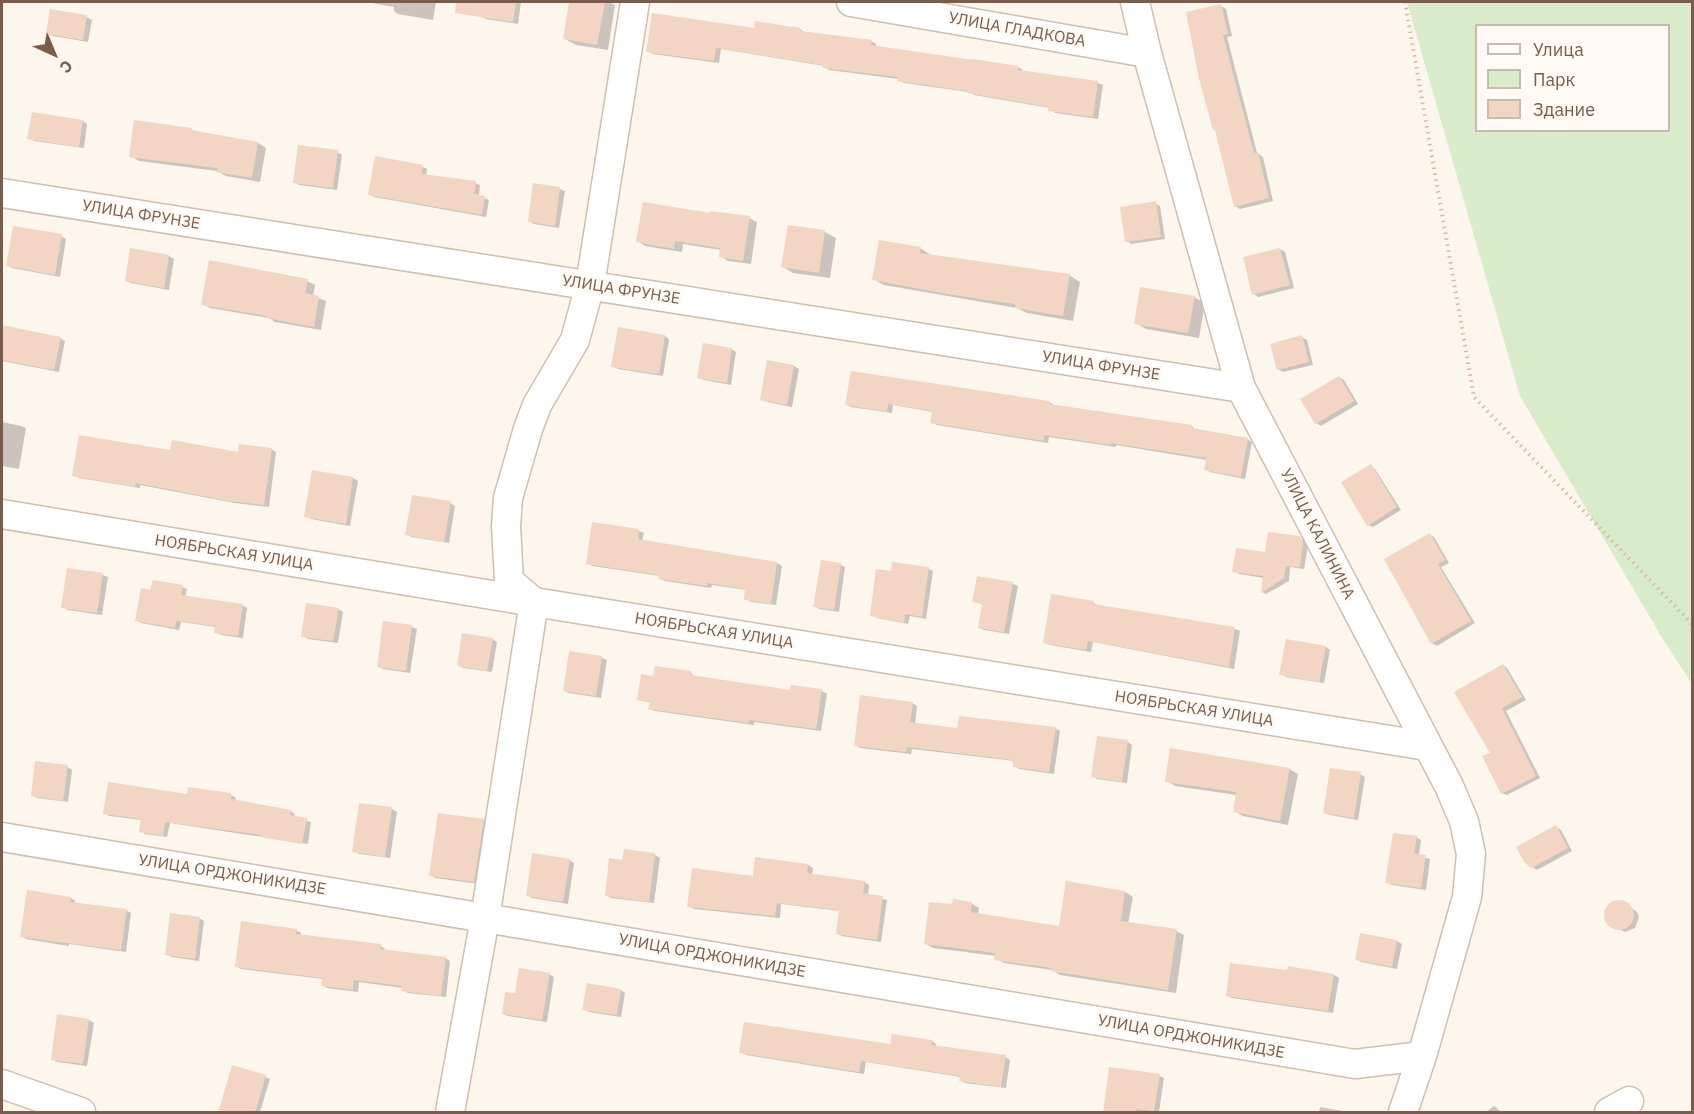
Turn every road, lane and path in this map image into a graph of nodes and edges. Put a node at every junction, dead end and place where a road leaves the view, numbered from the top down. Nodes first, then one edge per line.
1 (635, 2) edge
2 (851, 2) edge
3 (1135, 2) edge
4 (1405, 2) edge
5 (1147, 53) junction
6 (2, 193) edge
7 (590, 285) junction
8 (1241, 388) junction
9 (2, 514) edge
10 (534, 603) junction
11 (1692, 624) edge
12 (1427, 746) junction
13 (2, 837) edge
14 (484, 918) junction
15 (1422, 1056) junction
16 (2, 1084) edge
17 (81, 1113) edge
18 (450, 1113) edge
19 (1403, 1113) edge

1 - 7 street
2 - 5 street, УЛИЦА ГЛАДКОВА
3 - 5 street, УЛИЦА КАЛИНИНА
4 - 11 path
5 - 8 street, УЛИЦА КАЛИНИНА
6 - 7 street, УЛИЦА ФРУНЗЕ
7 - 8 street, УЛИЦА ФРУНЗЕ
7 - 10 street
8 - 12 street, УЛИЦА КАЛИНИНА
9 - 10 street, НОЯБРЬСКАЯ УЛИЦА
10 - 12 street, НОЯБРЬСКАЯ УЛИЦА
10 - 14 street
12 - 15 street, УЛИЦА КАЛИНИНА
13 - 14 street, УЛИЦА ОРДЖОНИКИДЗЕ
14 - 15 street, УЛИЦА ОРДЖОНИКИДЗЕ
14 - 18 street
15 - 19 street, УЛИЦА КАЛИНИНА
16 - 17 street

